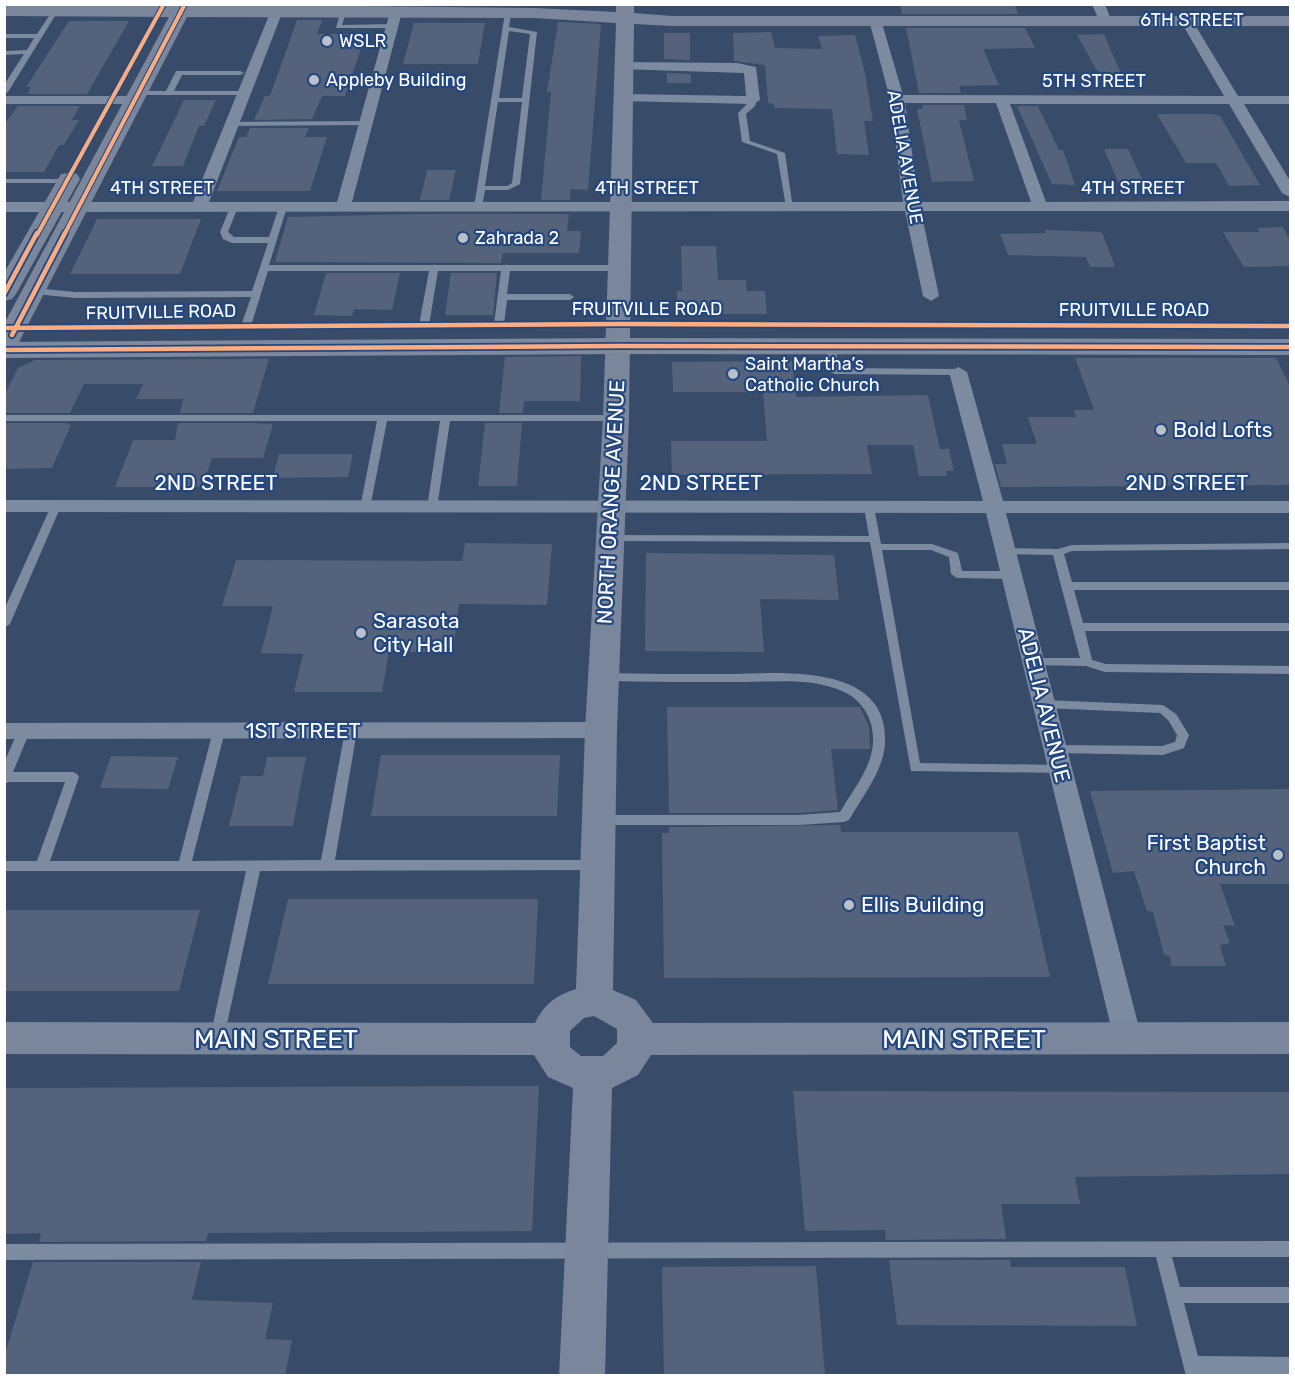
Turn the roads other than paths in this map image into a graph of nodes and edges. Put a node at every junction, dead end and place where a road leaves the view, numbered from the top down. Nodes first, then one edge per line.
1 (172, 8) edge
2 (4, 11) edge
3 (55, 11) junction
4 (625, 11) edge
5 (1101, 12) edge
6 (276, 13) junction
7 (394, 19) junction
8 (875, 20) junction
9 (1186, 20) junction
10 (507, 21) junction
11 (1290, 21) edge
12 (4, 36) edge
13 (40, 36) junction
14 (4, 52) edge
15 (30, 52) junction
16 (624, 66) junction
17 (240, 73) dead end
18 (4, 92) edge
19 (169, 93) junction
20 (236, 93) dead end
21 (137, 96) junction
22 (624, 98) junction
23 (897, 99) junction
24 (1001, 99) junction
25 (4, 100) edge
26 (112, 100) junction
27 (495, 100) junction
28 (526, 100) junction
29 (753, 100) junction
30 (1235, 100) junction
31 (1290, 100) edge
32 (366, 123) junction
33 (232, 124) junction
34 (4, 181) edge
35 (68, 181) junction
36 (481, 188) junction
37 (1290, 193) edge
38 (1290, 206) edge
39 (4, 207) edge
40 (54, 207) junction
41 (78, 207) junction
42 (199, 207) junction
43 (234, 207) junction
44 (283, 207) junction
45 (343, 207) junction
46 (478, 207) junction
47 (622, 207) junction
48 (789, 207) junction
49 (912, 207) junction
50 (1041, 208) junction
51 (272, 240) junction
52 (264, 268) junction
53 (434, 268) junction
54 (506, 268) junction
55 (620, 268) junction
56 (35, 291) junction
57 (4, 294) edge
58 (256, 294) junction
59 (931, 296) dead end
60 (503, 297) junction
61 (570, 297) dead end
62 (499, 324) junction
63 (424, 325) junction
64 (1290, 326) edge
65 (246, 327) junction
66 (618, 335) junction
67 (7, 339) edge
68 (831, 346) junction
69 (1290, 347) edge
70 (958, 372) joint
71 (4, 418) edge
72 (384, 418) junction
73 (445, 418) junction
74 (616, 418) junction
75 (4, 506) edge
76 (56, 506) junction
77 (869, 507) junction
78 (995, 507) junction
79 (364, 508) junction
80 (432, 508) junction
81 (613, 508) junction
82 (1288, 512) edge
83 (608, 538) junction
84 (875, 543) junction
85 (1290, 546) edge
86 (1006, 551) junction
87 (1058, 552) junction
88 (1012, 574) junction
89 (1067, 586) junction
90 (1290, 586) edge
91 (4, 624) edge
92 (1078, 627) junction
93 (1290, 627) edge
94 (1034, 662) junction
95 (1088, 662) junction
96 (1290, 670) edge
97 (603, 677) junction
98 (1044, 704) junction
99 (600, 730) junction
100 (14, 731) edge
101 (219, 731) junction
102 (351, 731) junction
103 (1058, 759) junction
104 (5, 778) edge
105 (599, 820) junction
106 (597, 865) junction
107 (4, 866) edge
108 (42, 866) junction
109 (184, 866) junction
110 (254, 866) junction
111 (327, 866) junction
112 (594, 1000) junction
113 (4, 1038) edge
114 (1290, 1038) edge
115 (216, 1039) junction
116 (548, 1039) junction
117 (638, 1039) junction
118 (1128, 1039) junction
119 (593, 1075) junction
120 (1290, 1249) edge
121 (1162, 1250) junction
122 (4, 1252) edge
123 (586, 1252) junction
124 (1174, 1295) junction
125 (1290, 1295) edge
126 (1290, 1365) edge
127 (1193, 1370) edge
128 (582, 1376) edge

1 - 3 street, 6TH STREET
1 - 6 street, 6TH STREET
1 - 21 street
1 - 26 street
2 - 3 street, 6TH STREET
3 - 13 lane
4 - 8 street, 6TH STREET
4 - 10 street, 6TH STREET
4 - 16 street, NORTH ORANGE AVENUE
5 - 8 street, 6TH STREET
5 - 9 street, 6TH STREET
6 - 7 street, 6TH STREET
6 - 33 street
7 - 10 street, 6TH STREET
7 - 32 street
8 - 23 street, ADELIA AVENUE
9 - 11 street, 6TH STREET
9 - 30 street
10 - 27 lane
10 - 28 lane
12 - 13 lane
13 - 15 lane
14 - 15 lane
15 - 18 lane
16 - 22 street, NORTH ORANGE AVENUE
16 - 29 street
17 - 19 lane
19 - 20 lane
19 - 21 lane
21 - 26 street
21 - 41 street
22 - 29 street
22 - 47 street, NORTH ORANGE AVENUE
23 - 24 street, 5TH STREET
23 - 49 street, ADELIA AVENUE
24 - 30 street, 5TH STREET
24 - 50 street
25 - 26 street
26 - 35 street
27 - 28 lane
27 - 36 lane
28 - 36 lane
29 - 48 lane
30 - 31 street, 5TH STREET
30 - 37 street
32 - 33 lane
32 - 45 street
33 - 42 street
34 - 35 lane
35 - 40 street
36 - 46 lane
38 - 50 street, 4TH STREET
39 - 40 street, 4TH STREET
40 - 41 street, 4TH STREET
40 - 57 street
41 - 42 street, 4TH STREET
41 - 56 street
42 - 43 street, 4TH STREET
43 - 44 street, 4TH STREET
43 - 51 lane
44 - 45 street, 4TH STREET
44 - 51 lane
45 - 46 street, 4TH STREET
46 - 47 street, 4TH STREET
47 - 48 street, 4TH STREET
47 - 55 street, NORTH ORANGE AVENUE
48 - 49 street, 4TH STREET
49 - 50 street, 4TH STREET
49 - 59 street, ADELIA AVENUE
51 - 52 lane
52 - 53 lane
52 - 58 lane
53 - 54 lane
53 - 63 lane
54 - 55 lane
54 - 60 lane
55 - 66 street, NORTH ORANGE AVENUE
56 - 58 lane
56 - 67 street
58 - 65 lane
60 - 61 lane
60 - 62 lane
62 - 63 main road, FRUITVILLE ROAD
62 - 66 main road, FRUITVILLE ROAD
63 - 65 main road, FRUITVILLE ROAD
64 - 66 main road, FRUITVILLE ROAD
65 - 67 main road, FRUITVILLE ROAD
66 - 67 main road, FRUITVILLE ROAD
66 - 68 main road, FRUITVILLE ROAD
66 - 74 street, NORTH ORANGE AVENUE
68 - 69 main road, FRUITVILLE ROAD
68 - 70 lane
70 - 78 street, ADELIA AVENUE
71 - 72 lane
72 - 73 lane
72 - 79 lane
73 - 74 lane
73 - 80 lane
74 - 81 street, NORTH ORANGE AVENUE
75 - 76 street, 2ND STREET
76 - 79 street, 2ND STREET
76 - 91 lane
77 - 78 street, 2ND STREET
77 - 81 street, 2ND STREET
77 - 84 lane
78 - 82 street, 2ND STREET
78 - 86 street, ADELIA AVENUE
79 - 80 street, 2ND STREET
80 - 81 street, 2ND STREET
81 - 83 street, NORTH ORANGE AVENUE
83 - 84 lane
83 - 97 street, NORTH ORANGE AVENUE
84 - 88 lane
84 - 103 lane
85 - 87 lane
86 - 87 lane
86 - 88 street, ADELIA AVENUE
87 - 89 lane
88 - 94 street, ADELIA AVENUE
89 - 90 lane
89 - 92 lane
92 - 93 lane
92 - 95 lane
94 - 95 lane
94 - 98 street, ADELIA AVENUE
95 - 96 lane
97 - 99 street, NORTH ORANGE AVENUE
97 - 105 lane
98 - 103 street, ADELIA AVENUE
98 - 103 lane
99 - 102 street, 1ST STREET
99 - 105 street, NORTH ORANGE AVENUE
100 - 101 street, 1ST STREET
100 - 104 lane
101 - 102 street, 1ST STREET
101 - 109 lane
102 - 111 lane
103 - 118 street, ADELIA AVENUE
104 - 108 lane
105 - 106 street, NORTH ORANGE AVENUE
106 - 111 lane
106 - 112 street, NORTH ORANGE AVENUE
107 - 108 lane
108 - 109 lane
109 - 110 lane
110 - 111 lane
110 - 115 lane
112 - 116 street
112 - 117 street
113 - 115 street, MAIN STREET
114 - 118 street, MAIN STREET
115 - 116 street, MAIN STREET
116 - 119 street
117 - 118 street, MAIN STREET
117 - 119 street
119 - 123 street
120 - 121 lane
121 - 123 lane
121 - 124 lane
122 - 123 lane
123 - 128 street
124 - 125 lane
124 - 127 lane
126 - 127 lane

